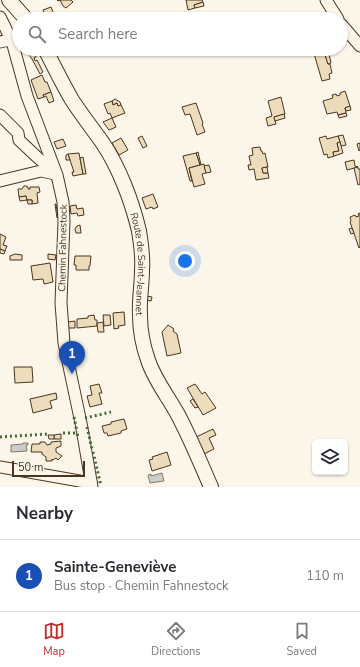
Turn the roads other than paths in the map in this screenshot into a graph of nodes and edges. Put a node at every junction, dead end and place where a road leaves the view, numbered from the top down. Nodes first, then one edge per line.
1 (9, 0) edge
2 (326, 0) edge
3 (20, 12) edge
4 (334, 12) edge
5 (0, 17) edge
6 (348, 32) edge
7 (5, 41) edge
8 (360, 46) edge
9 (49, 56) edge
10 (0, 115) edge
11 (0, 124) edge
12 (19, 140) junction
13 (57, 175) junction
14 (0, 181) edge
15 (0, 467) edge
16 (92, 484) edge
17 (211, 487) edge

1 - 3 main road
2 - 4 street
5 - 7 street, Chemin Fahnestock
6 - 8 street
7 - 13 street, Chemin Fahnestock
9 - 17 main road, Route de Saint-Jeannet
10 - 12 street
11 - 12 street
12 - 13 street
13 - 14 street
13 - 16 street, Chemin Fahnestock
15 - 16 street

